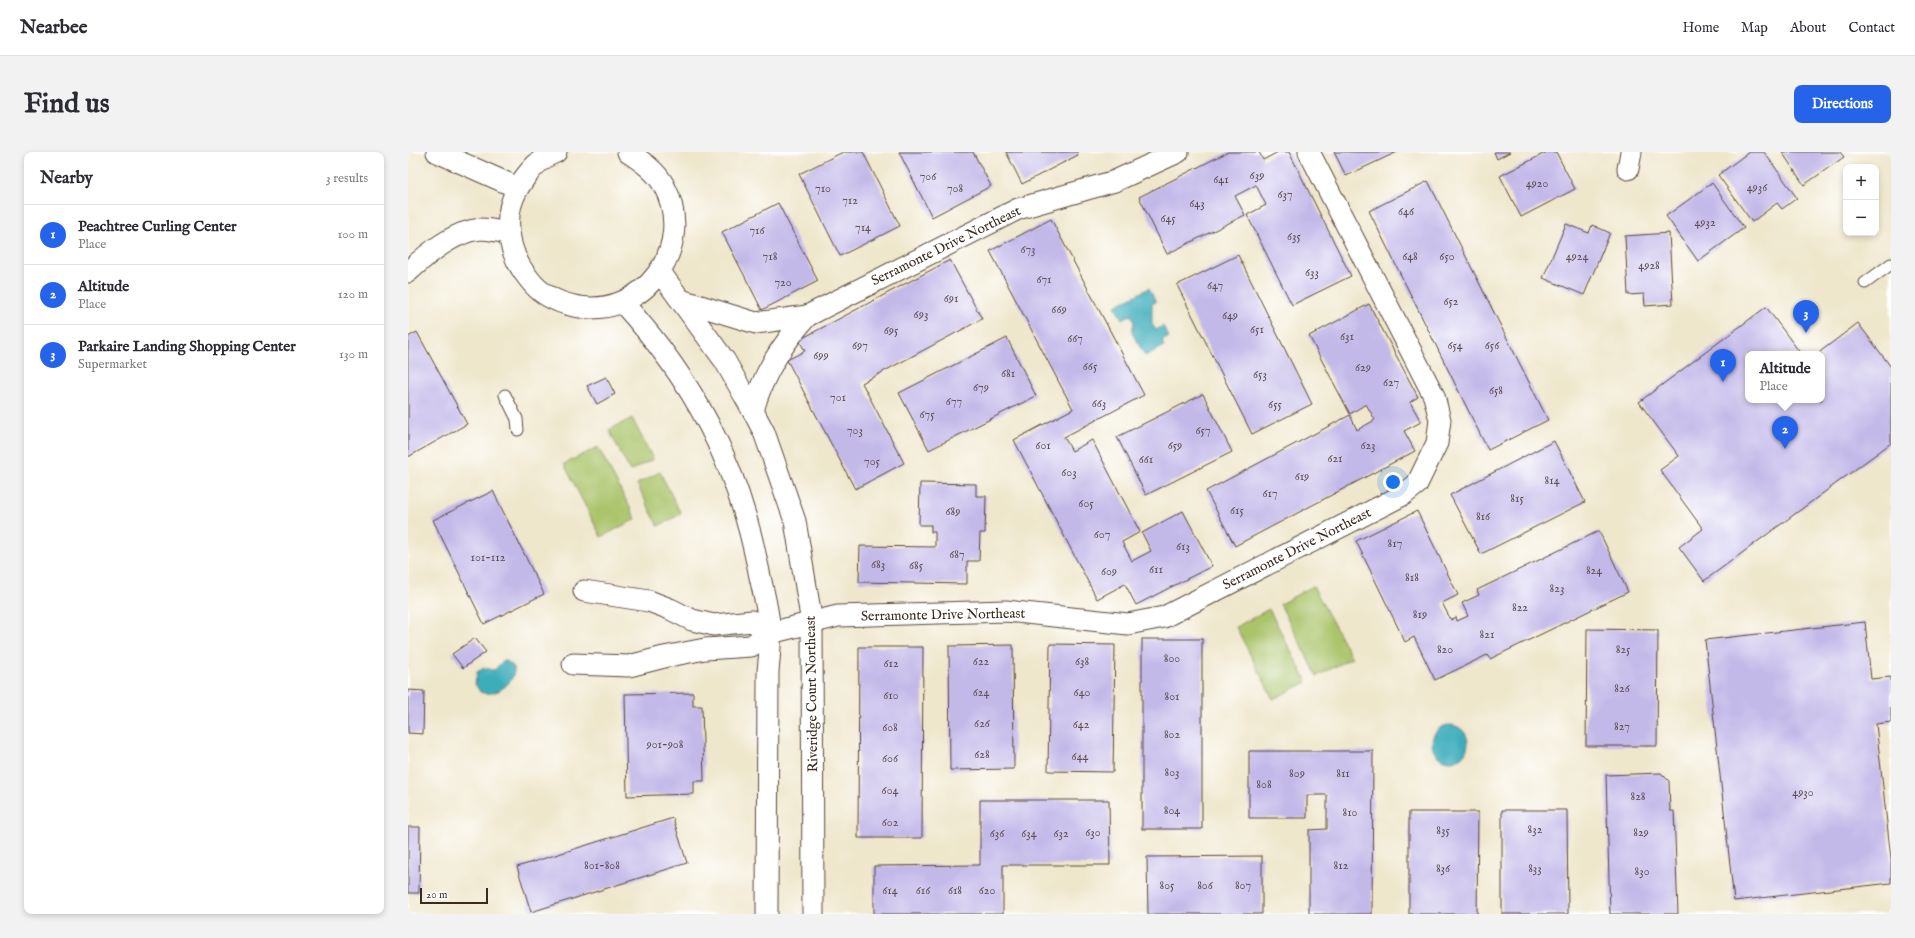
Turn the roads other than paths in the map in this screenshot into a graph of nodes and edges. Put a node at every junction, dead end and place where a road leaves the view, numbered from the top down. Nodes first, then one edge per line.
1 (437, 152) edge
2 (556, 152) edge
3 (1178, 152) edge
4 (1309, 152) edge
5 (633, 154) edge
6 (518, 188) junction
7 (509, 233) junction
8 (1891, 264) edge
9 (408, 272) edge
10 (660, 272) junction
11 (1865, 283) dead end
12 (681, 300) junction
13 (622, 302) junction
14 (807, 316) junction
15 (505, 395) dead end
16 (753, 411) junction
17 (518, 430) dead end
18 (584, 591) dead end
19 (812, 623) junction
20 (770, 633) junction
21 (573, 664) dead end
22 (767, 914) edge
23 (813, 914) edge

1 - 6 street
2 - 6 street
3 - 14 street, Serramonte Drive Northeast
4 - 19 street, Serramonte Drive Northeast
5 - 10 street
6 - 7 street
7 - 9 street
7 - 13 street
8 - 11 lane
10 - 12 street, Riveridge Court Northeast
10 - 13 street
12 - 14 street, Serramonte Drive Northeast
12 - 16 street, Riveridge Court Northeast
13 - 20 street
14 - 16 street, Serramonte Drive Northeast
15 - 17 lane
16 - 19 street, Riveridge Court Northeast
18 - 20 street
19 - 20 street, Serramonte Drive Northeast
19 - 23 street, Riveridge Court Northeast
20 - 21 street
20 - 22 street

